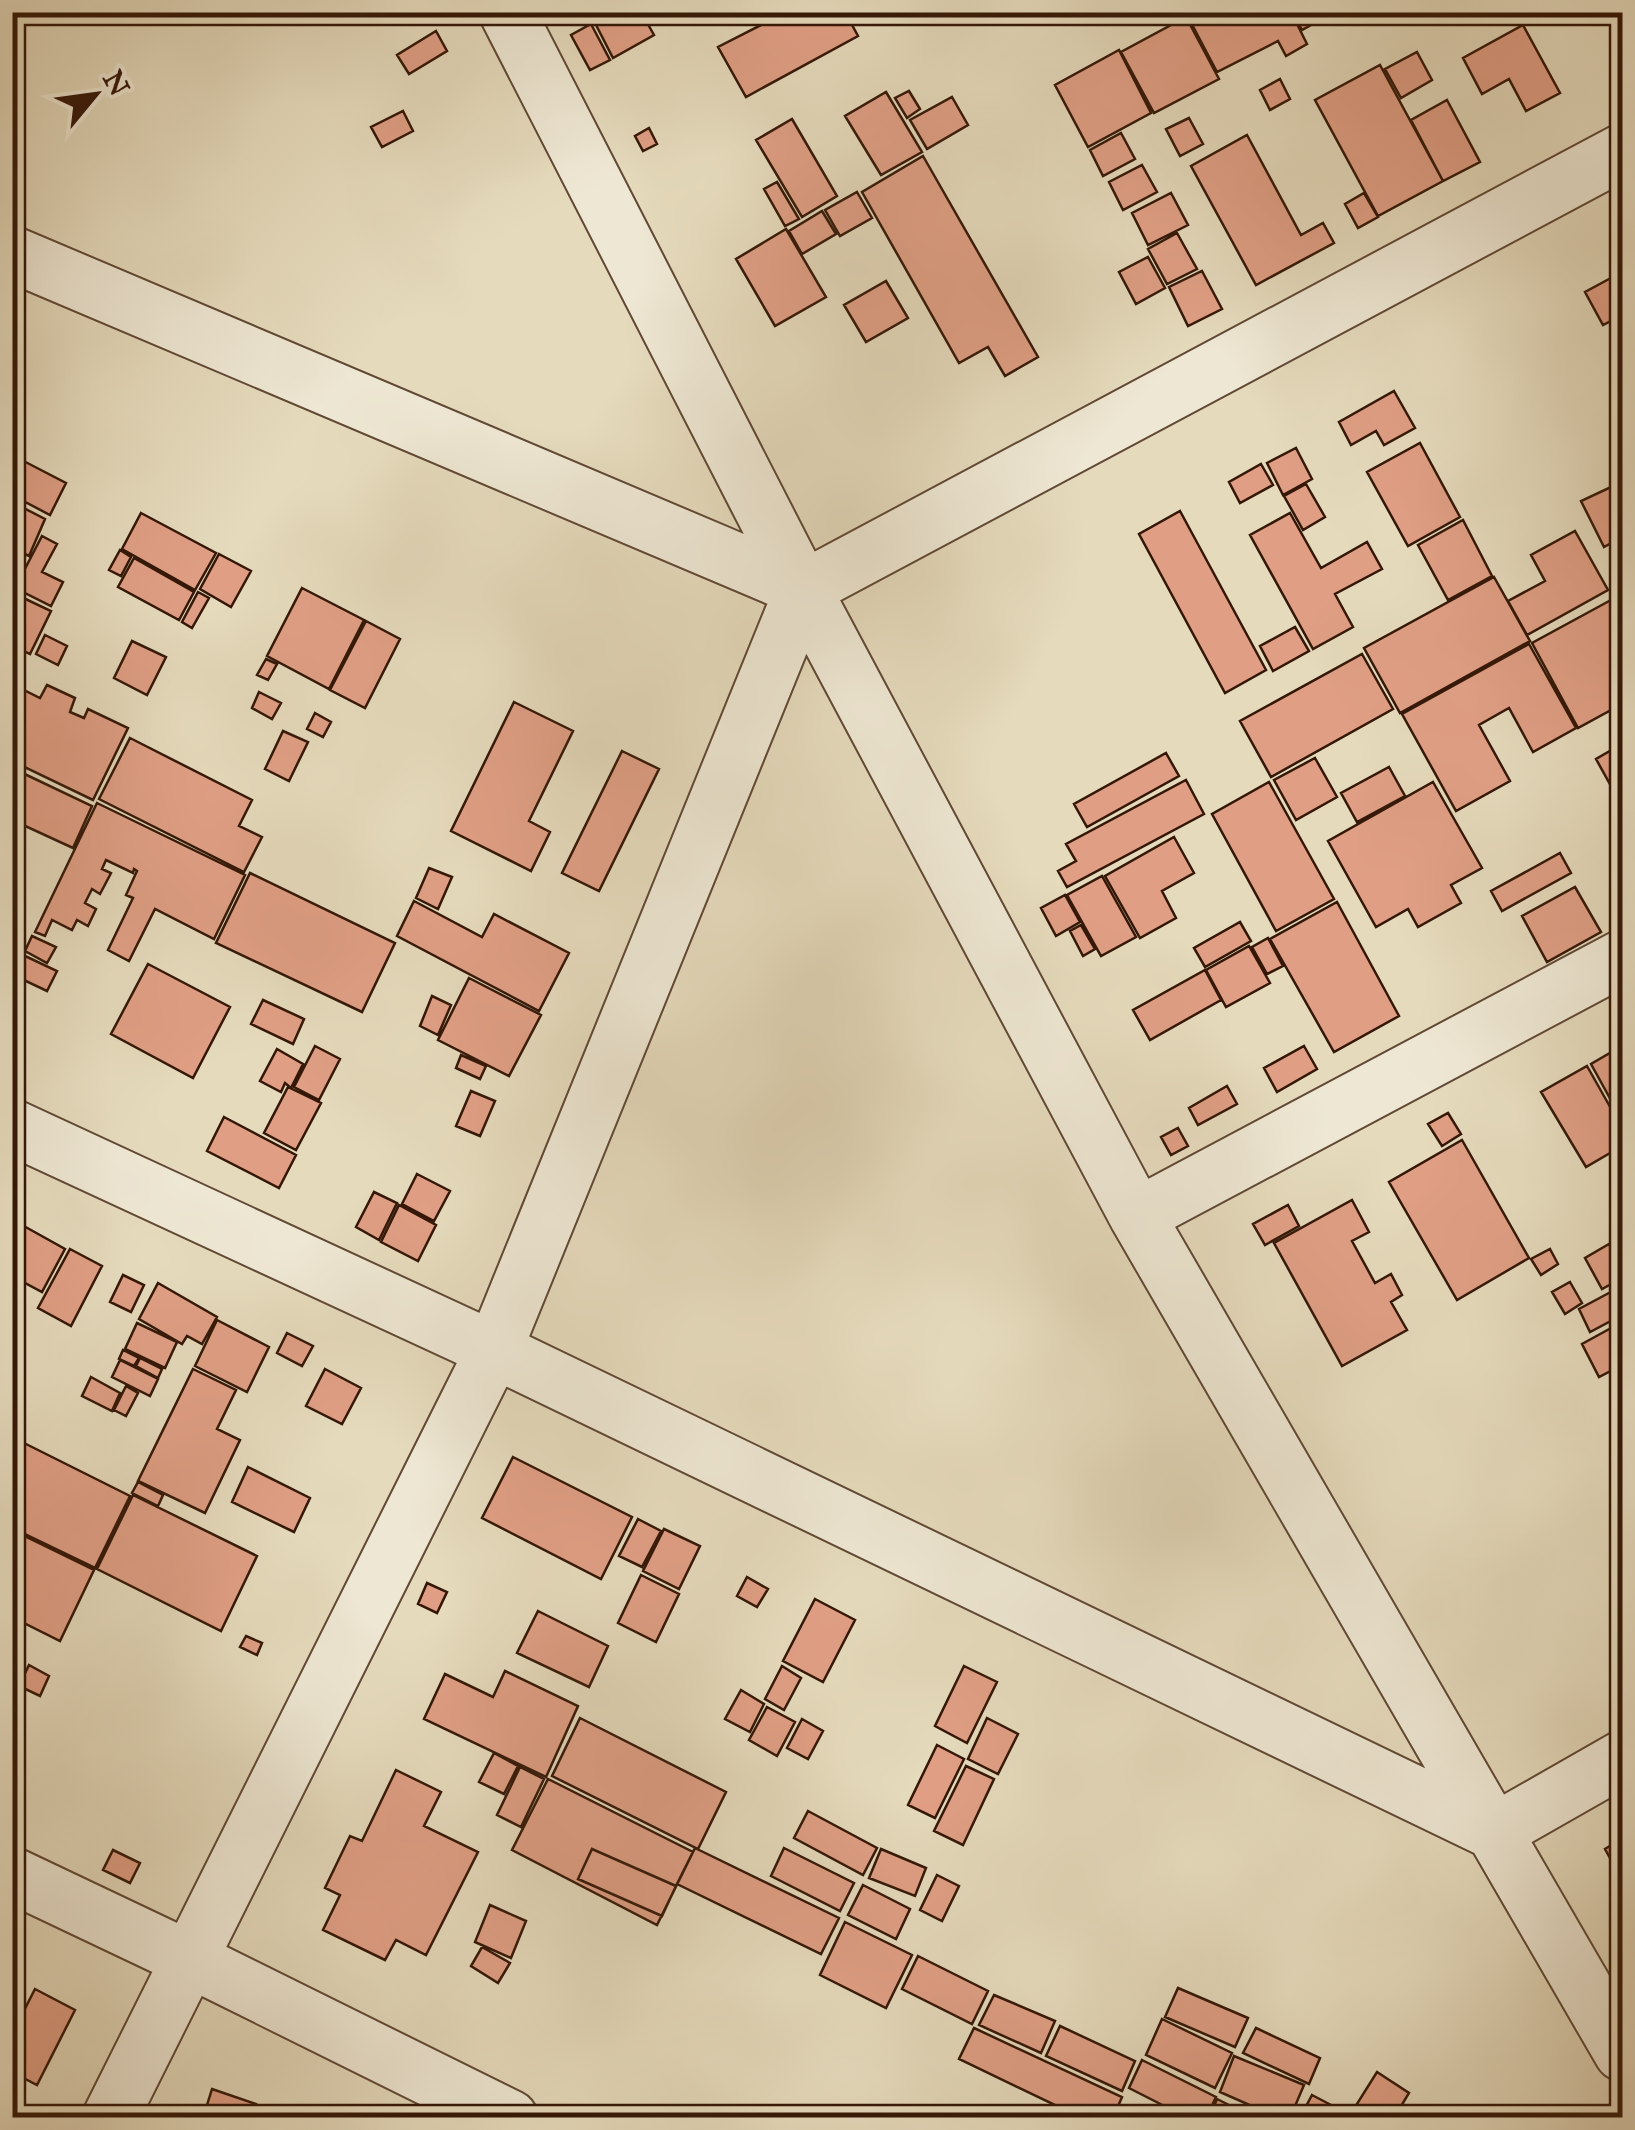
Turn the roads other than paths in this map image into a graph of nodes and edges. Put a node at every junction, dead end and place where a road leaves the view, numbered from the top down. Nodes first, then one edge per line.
1 (506, 12) edge
2 (1622, 152) edge
3 (12, 254) edge
4 (803, 589) junction
5 (1622, 958) edge
6 (12, 1127) edge
7 (1138, 1216) junction
8 (494, 1350) junction
9 (1622, 1759) edge
10 (1494, 1832) junction
11 (12, 1875) edge
12 (189, 1959) junction
13 (1622, 2053) edge
14 (110, 2118) edge
15 (510, 2118) edge

1 - 4 street
2 - 4 street
3 - 4 street
4 - 7 street
4 - 8 street
5 - 7 street
6 - 8 street
7 - 10 street
8 - 10 street
8 - 12 street
9 - 10 street
10 - 13 street
11 - 12 street
12 - 14 street
12 - 15 street

